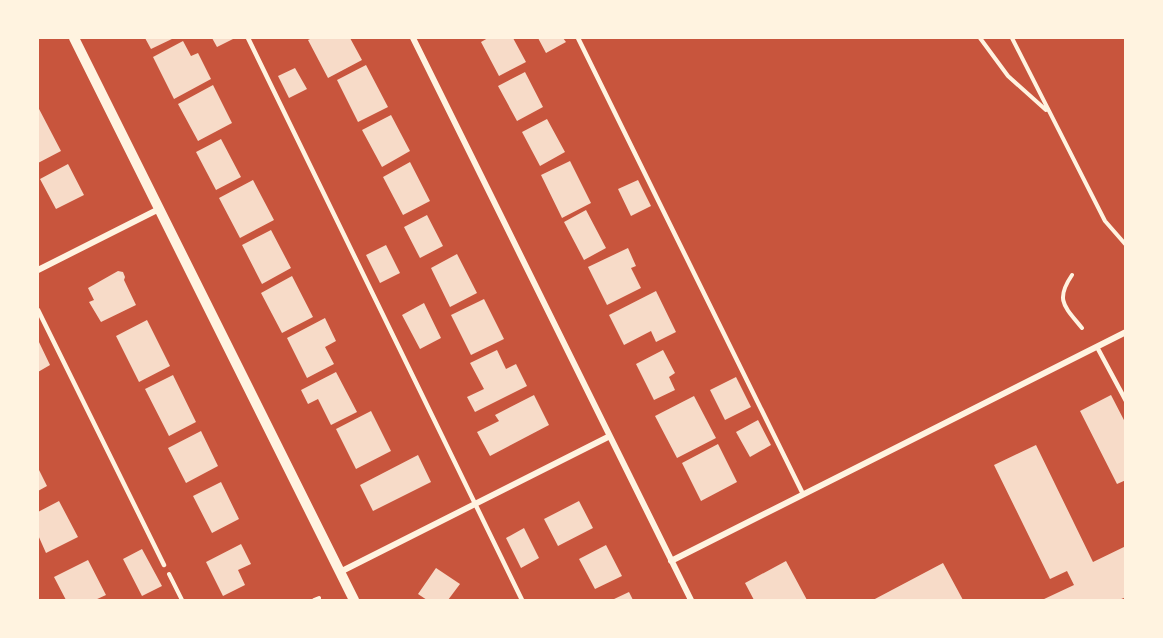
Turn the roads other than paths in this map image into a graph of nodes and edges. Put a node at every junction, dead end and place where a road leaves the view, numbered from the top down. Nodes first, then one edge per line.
1 (74, 38) edge
2 (248, 38) edge
3 (413, 38) edge
4 (578, 38) edge
5 (159, 210) junction
6 (38, 270) edge
7 (38, 310) edge
8 (1125, 333) edge
9 (1097, 347) junction
10 (1125, 401) edge
11 (608, 437) junction
12 (803, 494) junction
13 (474, 503) junction
14 (671, 561) junction
15 (164, 566) road end
16 (340, 572) junction
17 (354, 600) edge
18 (522, 600) edge
19 (691, 600) edge

1 - 5 street
2 - 13 lane
3 - 11 street
4 - 12 lane
5 - 6 street
5 - 16 street
7 - 15 lane
8 - 9 street
9 - 10 lane
9 - 12 street
11 - 13 street
11 - 14 street
12 - 14 street
13 - 16 street
13 - 18 lane
14 - 19 street
16 - 17 street

